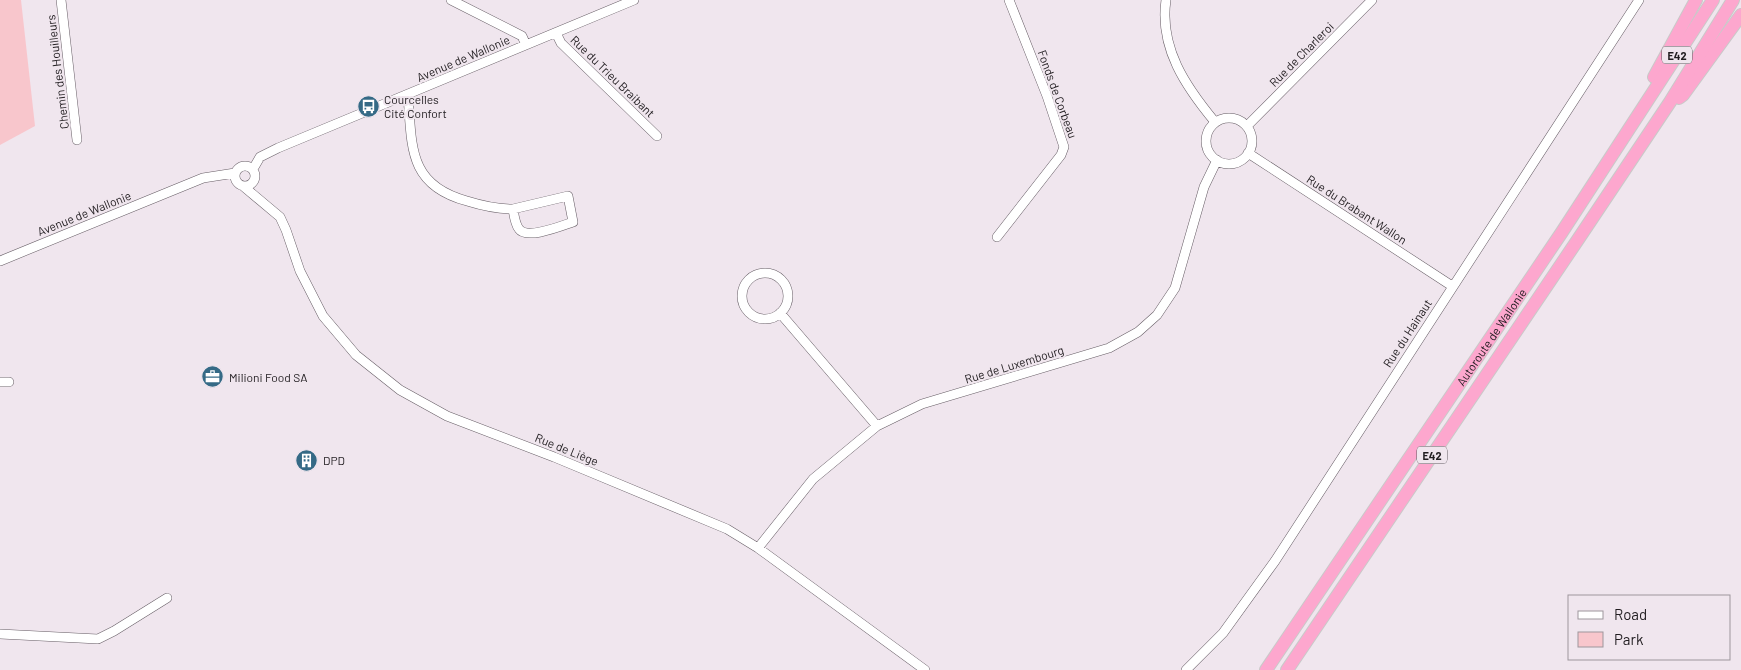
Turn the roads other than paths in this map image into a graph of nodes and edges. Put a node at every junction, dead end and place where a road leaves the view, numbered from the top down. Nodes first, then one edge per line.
1 (61, 0) edge
2 (451, 0) edge
3 (634, 0) edge
4 (1009, 0) edge
5 (1166, 0) edge
6 (1372, 0) edge
7 (1639, 0) edge
8 (1696, 0) edge
9 (1713, 0) edge
10 (1733, 0) edge
11 (1741, 15) edge
12 (556, 32) junction
13 (526, 45) junction
14 (408, 95) junction
15 (1670, 102) junction
16 (1642, 110) junction
17 (1215, 122) junction
18 (1247, 126) junction
19 (657, 136) dead end
20 (77, 140) dead end
21 (1248, 153) junction
22 (1217, 160) junction
23 (253, 169) junction
24 (235, 173) junction
25 (254, 181) junction
26 (243, 186) junction
27 (258, 198) junction
28 (513, 209) junction
29 (997, 237) dead end
30 (0, 261) edge
31 (1452, 286) junction
32 (780, 313) junction
33 (877, 426) junction
34 (758, 548) junction
35 (167, 598) dead end
36 (0, 634) edge
37 (925, 670) edge
38 (1186, 670) edge
39 (1266, 670) edge
40 (1287, 670) edge

1 - 20 street, Chemin des Houilleurs
2 - 13 street
3 - 12 street, Avenue de Wallonie
4 - 29 street, Fonds de Corbeau
5 - 17 street
6 - 18 street, Rue de Charleroi
7 - 31 street, Rue du Hainaut
8 - 16 highway
9 - 16 highway, Autoroute de Wallonie / E42
10 - 15 highway, Autoroute de Wallonie / E42
11 - 15 highway
12 - 13 street, Avenue de Wallonie
12 - 19 street, Rue du Trieu Braibant
13 - 14 street, Avenue de Wallonie
14 - 23 street, Avenue de Wallonie
14 - 28 street
15 - 40 highway, Autoroute de Wallonie / E42
16 - 39 highway, Autoroute de Wallonie / E42
17 - 18 street
17 - 22 street
18 - 21 street
21 - 22 street
21 - 31 street, Rue du Brabant Wallon
22 - 33 street, Rue de Luxembourg
23 - 24 street
23 - 25 street
24 - 26 street
24 - 30 street, Avenue de Wallonie
25 - 26 street
25 - 27 street
26 - 27 street, Rue de Liège
27 - 34 street, Rue de Liège
28 - 28 street
31 - 38 street, Rue du Hainaut
32 - 32 street
32 - 33 street
33 - 34 street, Rue de Luxembourg
34 - 37 street, Rue de Liège
35 - 36 street

